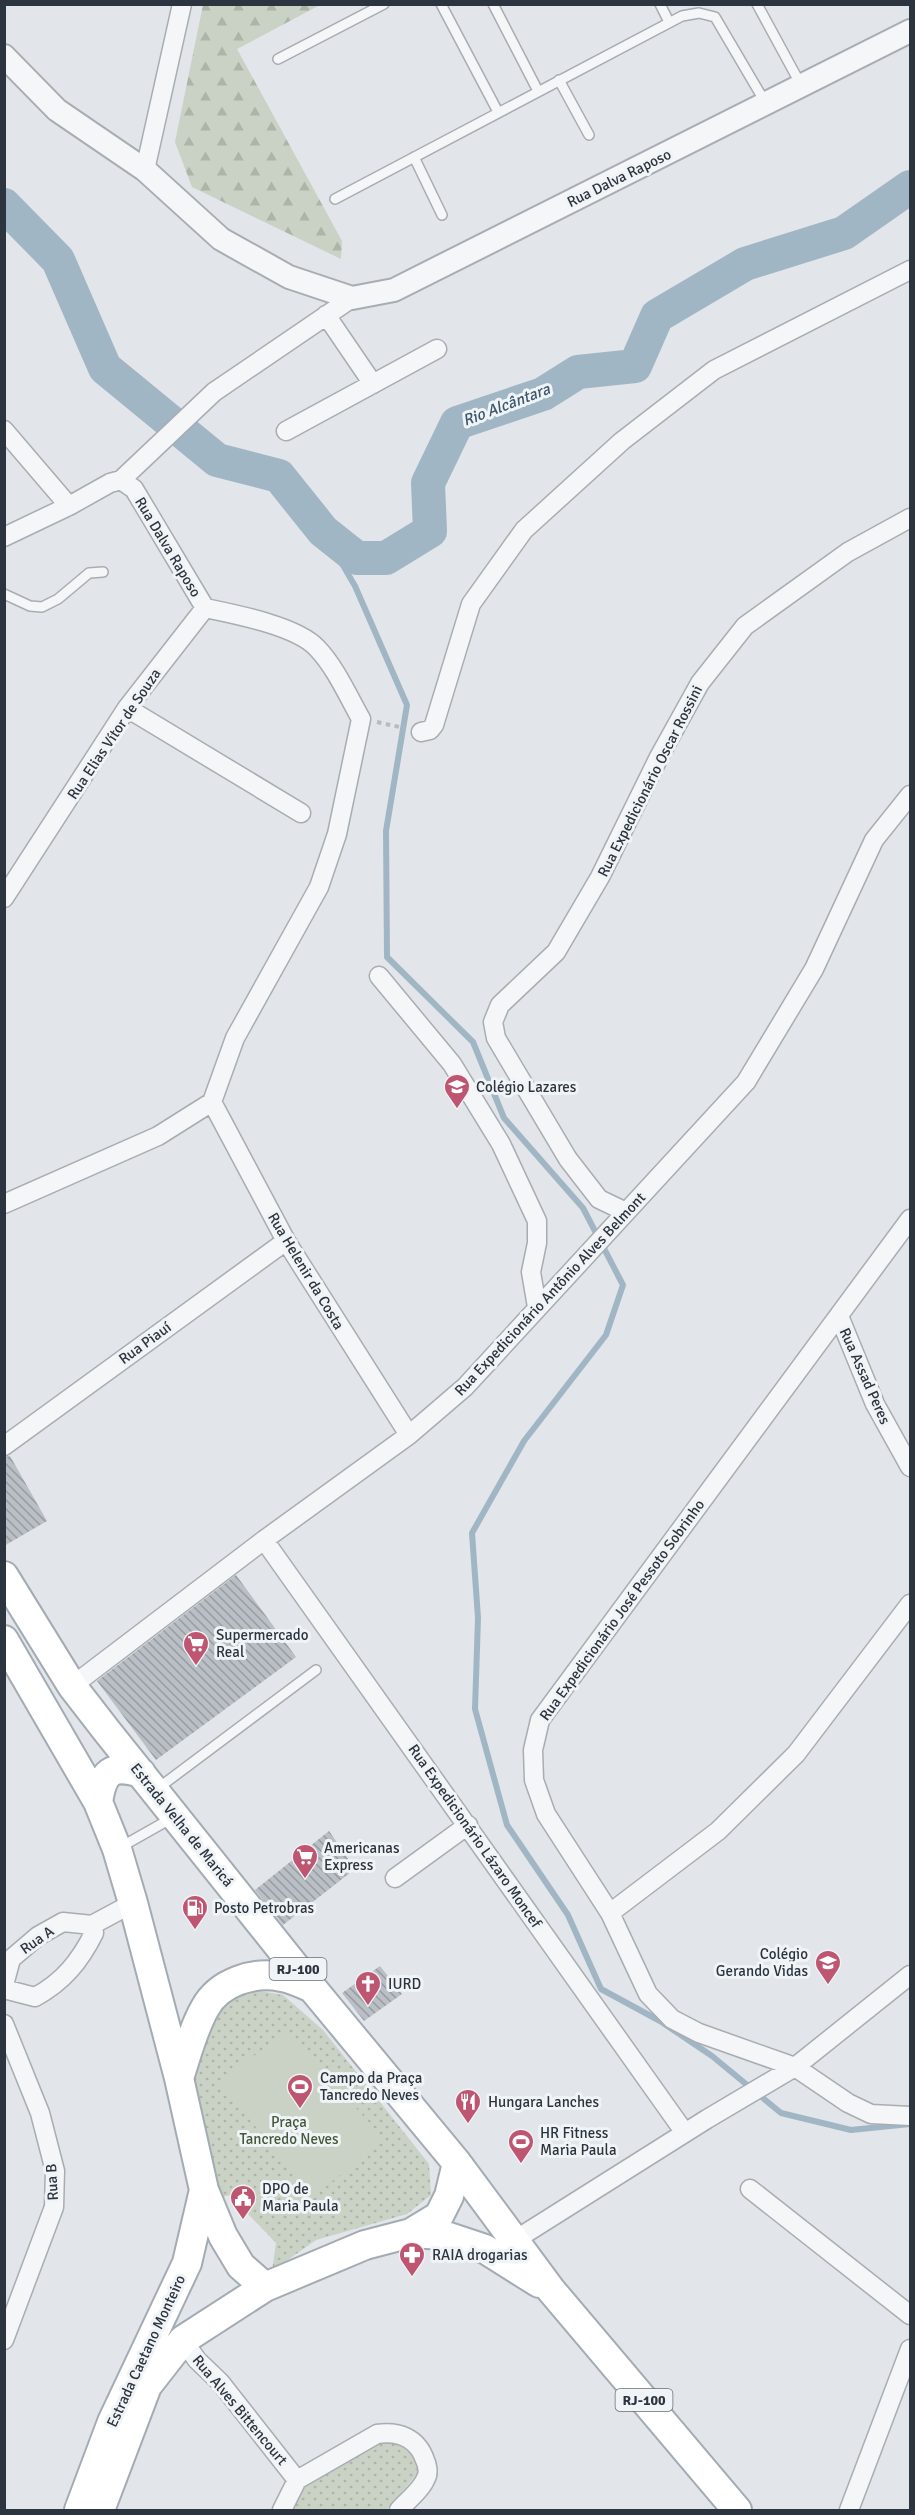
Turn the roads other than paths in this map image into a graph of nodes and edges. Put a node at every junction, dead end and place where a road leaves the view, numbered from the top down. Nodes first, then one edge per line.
1 (182, 4) edge
2 (384, 4) edge
3 (441, 4) edge
4 (494, 4) edge
5 (660, 4) edge
6 (757, 4) edge
7 (669, 22) junction
8 (910, 31) edge
9 (4, 56) edge
10 (278, 59) dead end
11 (559, 80) junction
12 (802, 87) junction
13 (538, 91) junction
14 (767, 105) junction
15 (498, 112) junction
16 (589, 135) dead end
17 (414, 157) junction
18 (145, 170) junction
19 (335, 199) dead end
20 (442, 214) dead end
21 (910, 270) edge
22 (352, 297) junction
23 (326, 315) junction
24 (437, 349) dead end
25 (373, 384) junction
26 (4, 430) edge
27 (286, 431) dead end
28 (121, 480) junction
29 (69, 506) junction
30 (910, 518) edge
31 (4, 537) edge
32 (103, 572) dead end
33 (4, 594) edge
34 (205, 608) junction
35 (128, 708) junction
36 (421, 732) road end
37 (910, 795) edge
38 (301, 813) dead end
39 (4, 898) edge
40 (379, 976) dead end
41 (212, 1102) junction
42 (4, 1204) edge
43 (623, 1215) junction
44 (910, 1219) edge
45 (286, 1241) junction
46 (537, 1307) junction
47 (838, 1316) junction
48 (409, 1435) junction
49 (4, 1446) edge
50 (910, 1467) edge
51 (264, 1540) junction
52 (4, 1576) edge
53 (910, 1604) edge
54 (4, 1640) edge
55 (316, 1671) dead end
56 (72, 1686) junction
57 (148, 1782) junction
58 (98, 1802) junction
59 (175, 1816) junction
60 (468, 1825) junction
61 (117, 1849) junction
62 (395, 1878) dead end
63 (133, 1903) junction
64 (610, 1913) junction
65 (92, 1925) junction
66 (910, 1975) edge
67 (4, 1987) edge
68 (313, 1989) junction
69 (4, 2024) edge
70 (795, 2067) junction
71 (179, 2078) junction
72 (910, 2116) edge
73 (685, 2133) junction
74 (457, 2163) junction
75 (750, 2189) dead end
76 (204, 2190) junction
77 (411, 2233) junction
78 (515, 2240) junction
79 (265, 2287) junction
80 (551, 2290) junction
81 (910, 2315) edge
82 (4, 2340) edge
83 (183, 2340) junction
84 (910, 2349) edge
85 (297, 2480) junction
86 (78, 2511) edge
87 (100, 2511) edge
88 (282, 2511) edge
89 (399, 2511) edge
90 (737, 2511) edge
91 (849, 2511) edge

1 - 18 street
2 - 10 lane
3 - 15 lane
4 - 13 lane
5 - 7 lane
6 - 12 lane
7 - 11 lane
7 - 14 lane
8 - 12 street, Rua Dalva Raposo
9 - 18 street
11 - 13 lane
11 - 16 lane
12 - 14 street, Rua Dalva Raposo
13 - 15 lane
14 - 22 street, Rua Dalva Raposo
15 - 17 lane
17 - 19 lane
17 - 20 lane
18 - 22 street
21 - 36 street
22 - 23 street, Rua Dalva Raposo
23 - 25 street
23 - 28 street, Rua Dalva Raposo
24 - 25 street
25 - 27 street
26 - 29 street
28 - 29 street
28 - 34 street, Rua Dalva Raposo
29 - 31 street
30 - 43 street, Rua Expedicionário Oscar Rossini
32 - 33 lane
34 - 35 street, Rua Elias Vítor de Souza
34 - 41 street
35 - 38 street
35 - 39 street, Rua Elias Vítor de Souza
37 - 43 street, Rua Expedicionário Antônio Alves Belmont
40 - 46 street
41 - 42 street
41 - 45 street, Rua Helenir da Costa
43 - 46 street, Rua Expedicionário Antônio Alves Belmont
44 - 47 street, Rua Expedicionário José Pessoto Sobrinho
45 - 48 street, Rua Helenir da Costa
45 - 49 street, Rua Piauí
46 - 48 street, Rua Expedicionário Antônio Alves Belmont
47 - 50 street, Rua Assad Peres
47 - 64 street, Rua Expedicionário José Pessoto Sobrinho
48 - 51 street, Rua Expedicionário Antônio Alves Belmont
51 - 56 street, Rua Expedicionário Antônio Alves Belmont
51 - 60 street, Rua Expedicionário Lázaro Moncef
52 - 56 main road, Estrada Velha de Maricá / RJ-100
53 - 64 street
54 - 58 main road
55 - 57 lane
56 - 57 main road, Estrada Velha de Maricá / RJ-100
57 - 58 main road
57 - 59 main road, Estrada Velha de Maricá / RJ-100
58 - 61 main road
59 - 61 lane
59 - 68 main road, Estrada Velha de Maricá / RJ-100
60 - 62 street
60 - 73 street, Rua Expedicionário Lázaro Moncef
61 - 63 main road
63 - 65 street
63 - 71 main road
64 - 70 street, Rua Expedicionário José Pessoto Sobrinho
65 - 67 street, Rua A
65 - 67 street
66 - 70 street
68 - 71 main road
68 - 74 main road, Estrada Velha de Maricá / RJ-100
69 - 82 street, Rua B
70 - 72 street, Rua Expedicionário José Pessoto Sobrinho
70 - 73 street
71 - 76 main road
73 - 78 street
74 - 77 main road, Estrada Caetano Monteiro / RJ-100
74 - 78 main road, Estrada Velha de Maricá / RJ-100
75 - 81 street
76 - 79 main road
76 - 86 main road, Estrada Caetano Monteiro
77 - 79 main road, Estrada Caetano Monteiro / RJ-100
77 - 80 main road, Estrada Caetano Monteiro / RJ-100
78 - 80 main road, Estrada Velha de Maricá / RJ-100
79 - 83 main road, Estrada Caetano Monteiro
80 - 90 main road, Estrada Velha de Maricá / RJ-100
83 - 85 street, Rua Alves Bittencourt
83 - 87 main road, Estrada Caetano Monteiro
84 - 91 street
85 - 88 street, Rua Alves Bittencourt
85 - 89 street, Rua Alves Bittencourt

